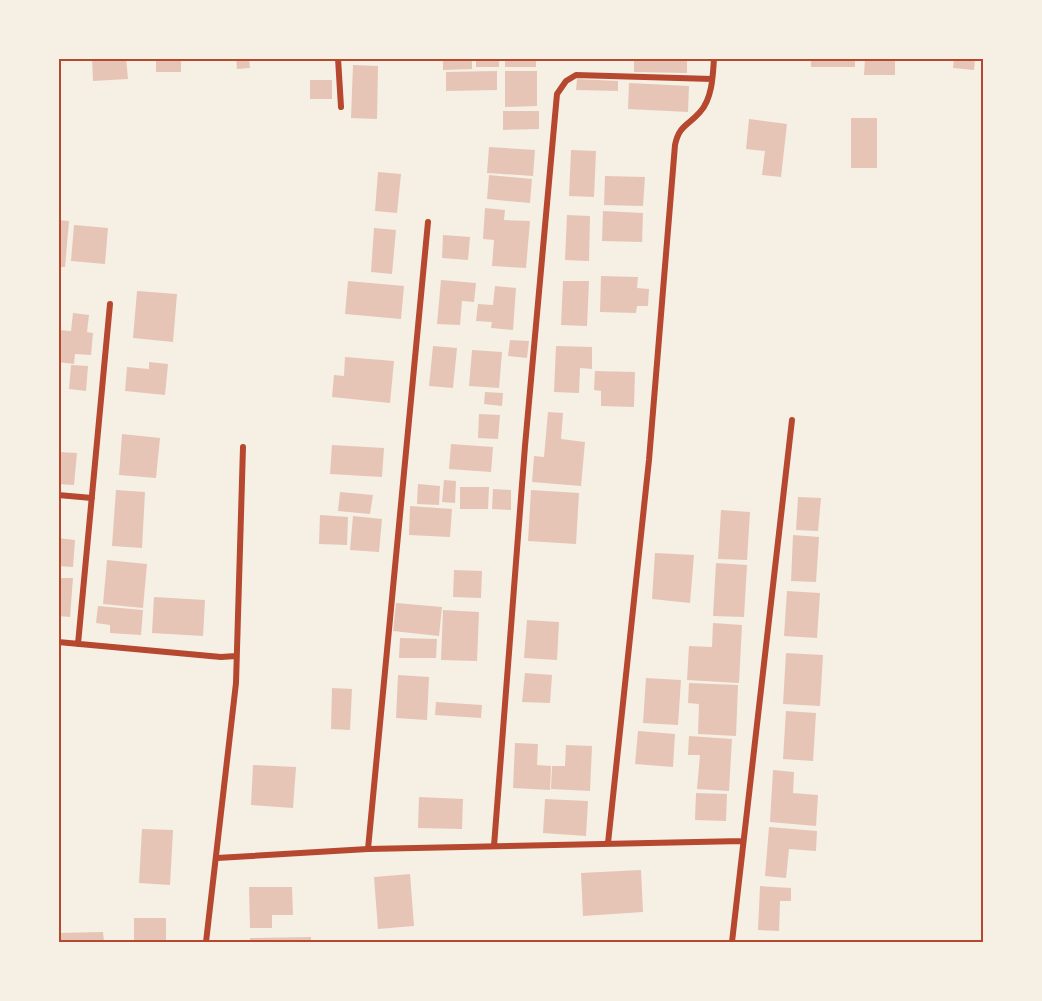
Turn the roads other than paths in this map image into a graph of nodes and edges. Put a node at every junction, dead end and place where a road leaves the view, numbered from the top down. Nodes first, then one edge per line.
1 (338, 58) edge
2 (714, 58) edge
3 (712, 79) junction
4 (341, 107) dead end
5 (428, 222) dead end
6 (110, 304) dead end
7 (792, 420) dead end
8 (243, 447) dead end
9 (58, 495) edge
10 (92, 498) junction
11 (58, 642) edge
12 (78, 644) junction
13 (236, 657) junction
14 (743, 840) junction
15 (608, 843) junction
16 (494, 846) junction
17 (368, 849) junction
18 (217, 858) junction
19 (206, 942) edge
20 (732, 942) edge

1 - 4 street
2 - 3 street
3 - 15 street
3 - 16 street
5 - 17 street
6 - 10 street
7 - 14 street
8 - 13 street
9 - 10 street
10 - 12 street
11 - 12 street
12 - 13 street
13 - 18 street
14 - 15 street
14 - 20 street
15 - 16 street
16 - 17 street
17 - 18 street
18 - 19 street

